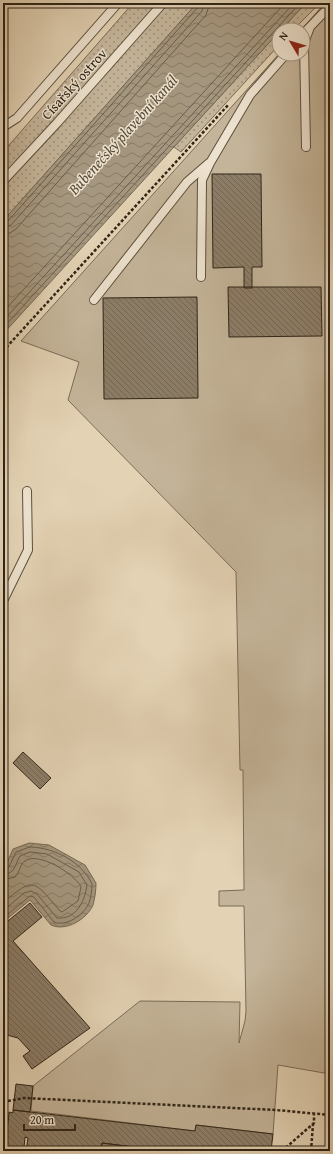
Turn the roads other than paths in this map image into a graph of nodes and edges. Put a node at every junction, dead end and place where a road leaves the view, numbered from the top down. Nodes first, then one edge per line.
1 (118, 3) edge
2 (163, 3) edge
3 (330, 6) edge
4 (311, 26) edge
5 (279, 62) edge
6 (304, 62) edge
7 (3, 127) edge
8 (306, 146) dead end
9 (210, 163) junction
10 (3, 181) edge
11 (201, 277) dead end
12 (94, 300) dead end
13 (27, 491) dead end
14 (3, 601) edge

1 - 7 lane, Císařský ostrov
2 - 10 lane, Císařský ostrov
3 - 4 lane
5 - 9 lane
6 - 8 lane
9 - 11 lane
9 - 12 lane
13 - 14 lane

